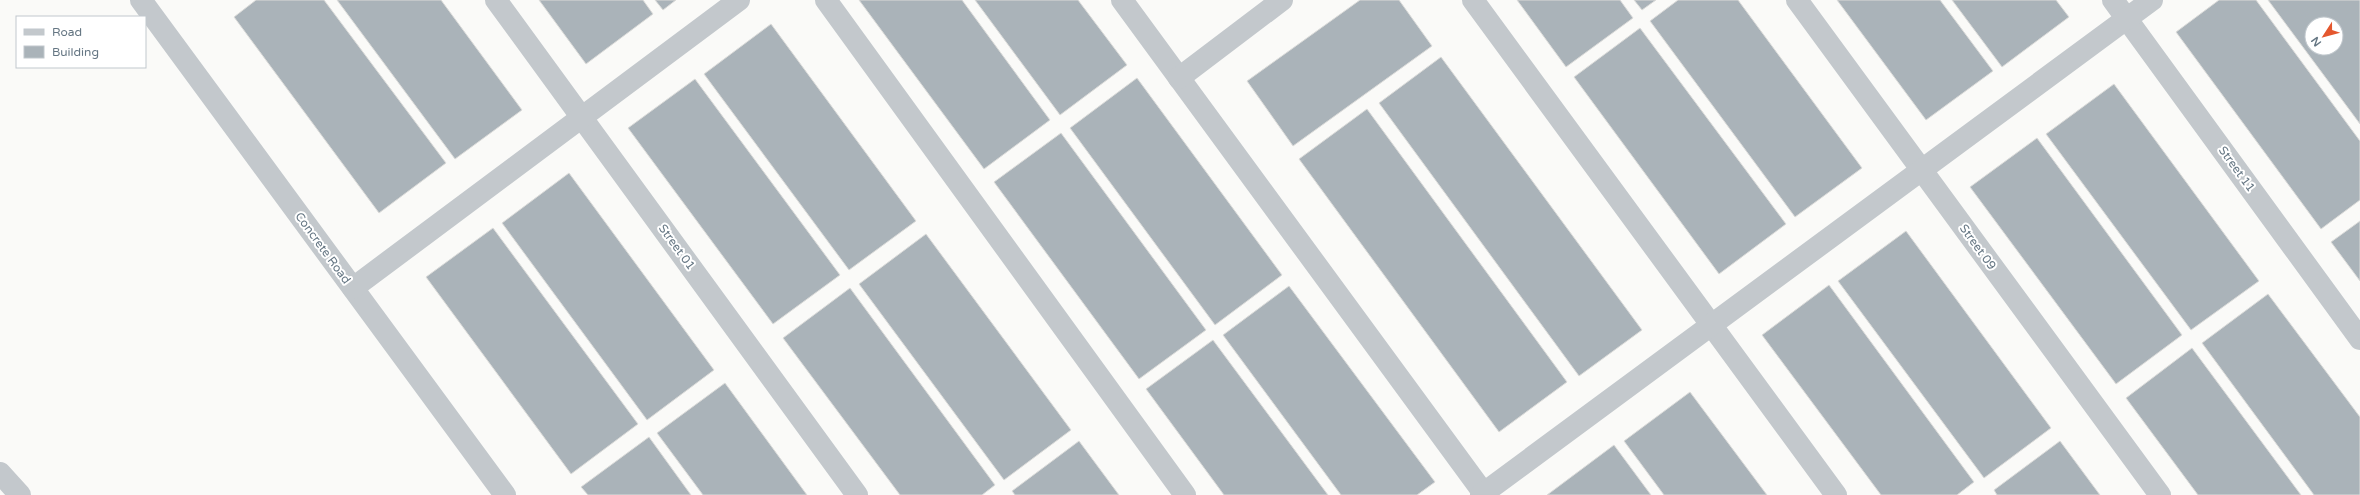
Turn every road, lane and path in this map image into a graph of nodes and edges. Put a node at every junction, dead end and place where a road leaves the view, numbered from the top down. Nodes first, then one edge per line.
1 (141, 0) edge
2 (496, 0) edge
3 (739, 0) edge
4 (826, 0) edge
5 (1122, 0) edge
6 (1282, 0) edge
7 (1473, 0) edge
8 (1797, 0) edge
9 (2113, 0) edge
10 (2152, 0) edge
11 (2127, 19) junction
12 (1179, 78) junction
13 (582, 117) junction
14 (1922, 170) junction
15 (353, 288) junction
16 (1711, 325) junction
17 (2360, 339) edge
18 (0, 472) edge
19 (1483, 494) edge
20 (20, 495) edge
21 (505, 495) edge
22 (857, 495) edge
23 (1185, 495) edge
24 (1836, 495) edge
25 (2160, 495) edge

1 - 15 street, Concrete Road
2 - 13 street, Street 01
3 - 13 street
4 - 23 street
5 - 12 street
6 - 12 street
7 - 16 street
8 - 14 street, Street 09
9 - 11 street, Street 11
10 - 11 street
11 - 14 street
11 - 17 street, Street 11
12 - 19 street
13 - 15 street
13 - 22 street, Street 01
14 - 16 street
14 - 25 street, Street 09
15 - 21 street, Concrete Road
16 - 19 street
16 - 24 street
18 - 20 street

